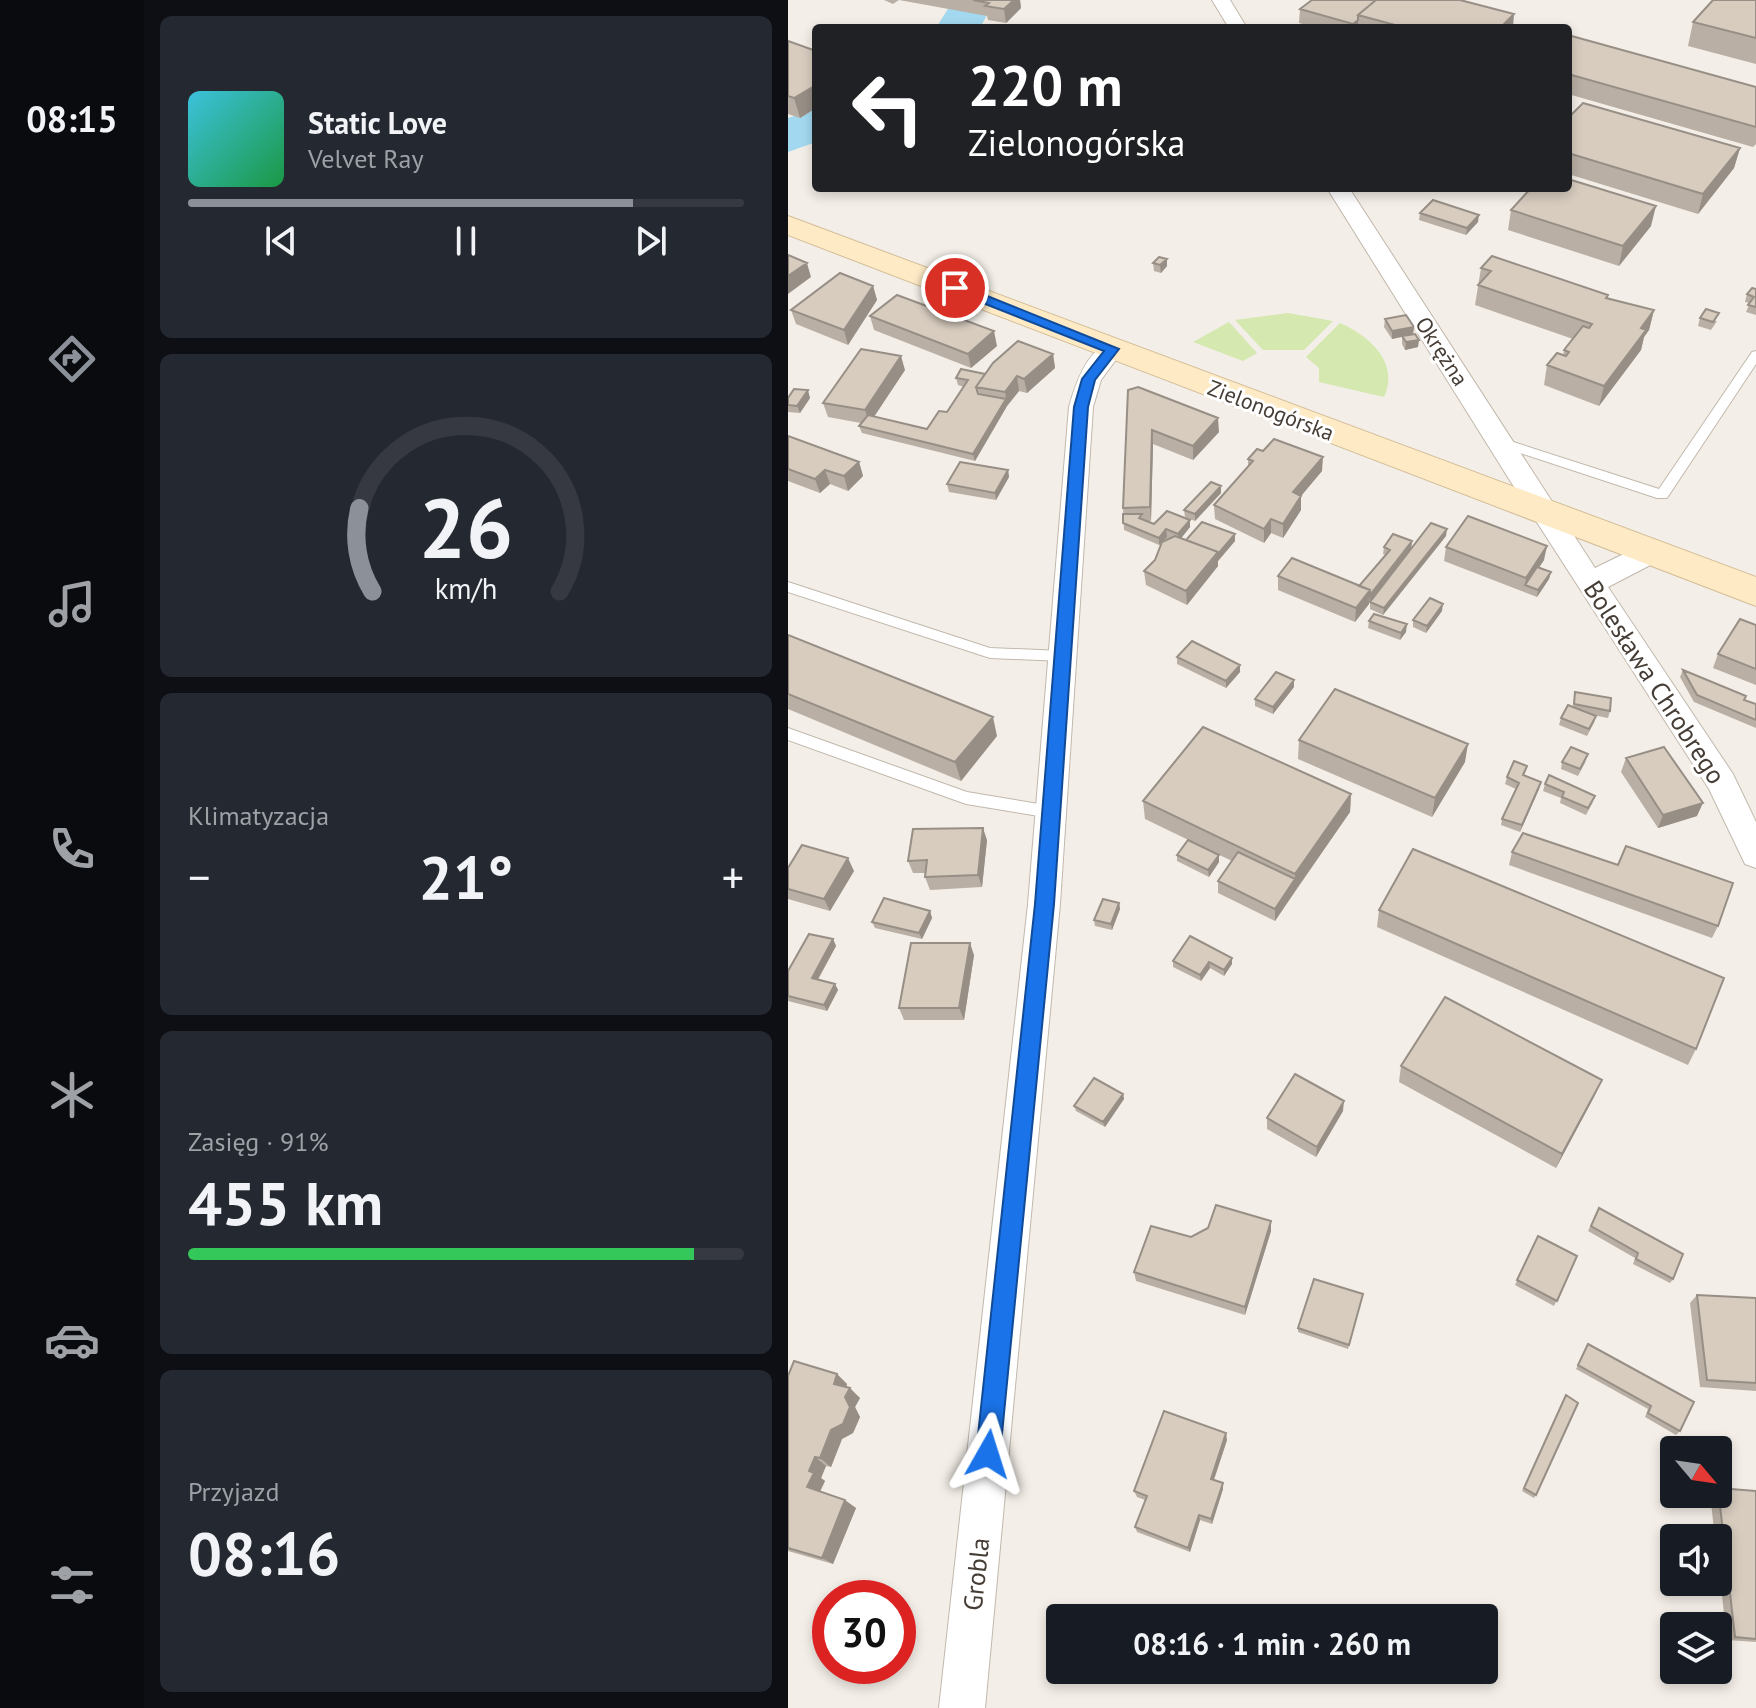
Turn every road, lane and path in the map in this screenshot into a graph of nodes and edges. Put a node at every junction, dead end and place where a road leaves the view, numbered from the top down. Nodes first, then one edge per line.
1 (1221, 0) edge
2 (1236, 24) edge
3 (1341, 192) edge
4 (788, 225) edge
5 (1112, 349) junction
6 (1756, 355) edge
7 (1500, 442) junction
8 (1546, 514) junction
9 (1650, 553) junction
10 (1592, 585) junction
11 (788, 587) edge
12 (1756, 592) edge
13 (1063, 656) junction
14 (788, 734) edge
15 (1051, 812) junction
16 (1756, 855) edge
17 (967, 1706) edge

1 - 2 street
3 - 7 street, Okrężna
4 - 5 street, Zielonogórska
5 - 8 street, Zielonogórska
5 - 13 street, Grobla
6 - 7 lane
7 - 8 street, Okrężna
8 - 9 street, Zielonogórska
8 - 10 street, Bolesława Chrobrego
9 - 10 street
9 - 12 street, Zielonogórska
10 - 16 street, Bolesława Chrobrego
11 - 13 lane
13 - 15 street, Grobla
14 - 15 lane
15 - 17 street, Grobla

